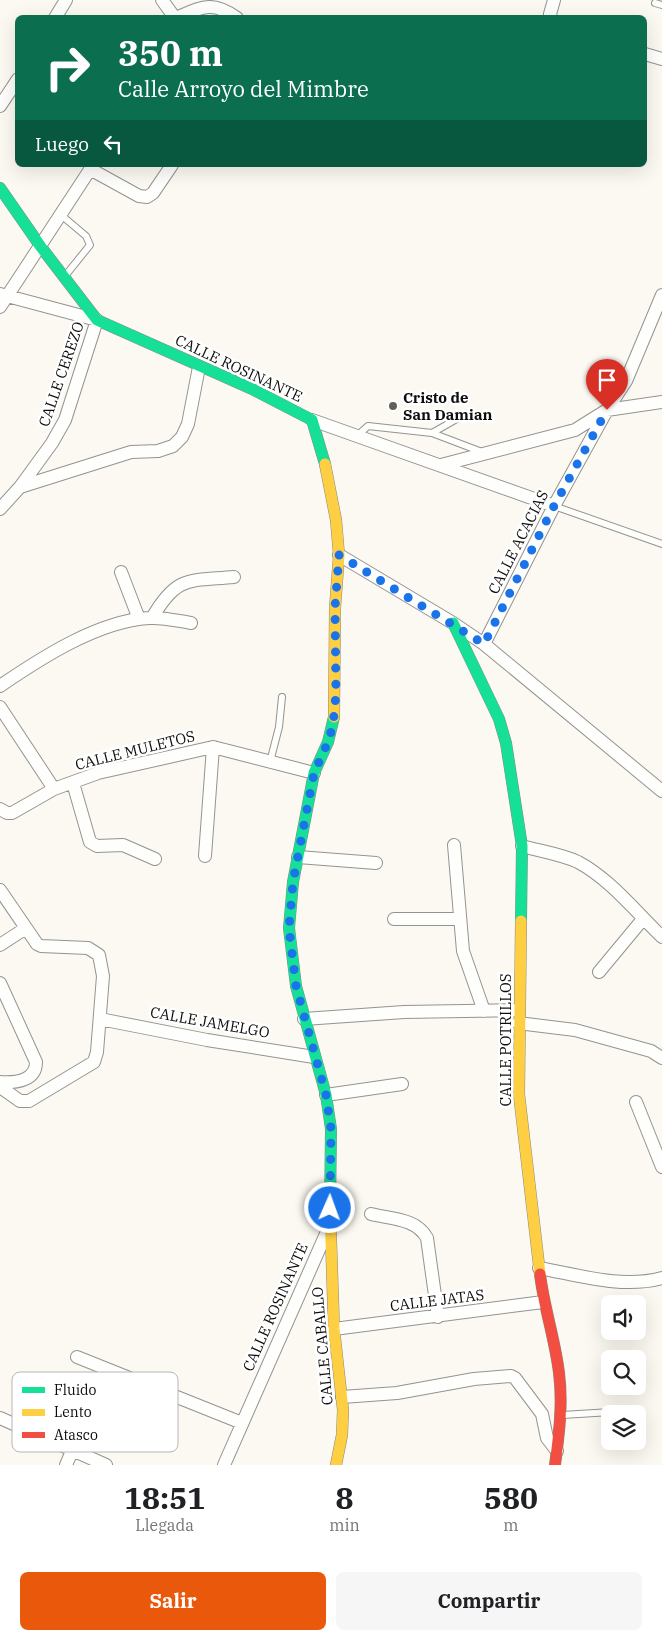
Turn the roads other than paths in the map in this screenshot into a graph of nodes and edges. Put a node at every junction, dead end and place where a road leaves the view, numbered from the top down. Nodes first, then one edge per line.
1 (66, 0) edge
2 (162, 0) edge
3 (554, 0) edge
4 (655, 3) dead end
5 (662, 5) edge
6 (58, 15) edge
7 (173, 15) edge
8 (182, 15) edge
9 (232, 15) edge
10 (550, 15) edge
11 (647, 55) edge
12 (662, 59) edge
13 (15, 84) edge
14 (0, 106) edge
15 (91, 167) edge
16 (171, 167) edge
17 (0, 188) edge
18 (61, 215) junction
19 (41, 247) junction
20 (64, 277) junction
21 (662, 295) edge
22 (2, 299) edge
23 (97, 320) junction
24 (657, 322) edge
25 (199, 367) junction
26 (662, 402) edge
27 (607, 410) junction
28 (462, 416) dead end
29 (312, 420) junction
30 (432, 433) junction
31 (358, 435) junction
32 (487, 454) junction
33 (441, 465) junction
34 (20, 487) junction
35 (554, 506) junction
36 (0, 509) edge
37 (662, 544) edge
38 (339, 555) junction
39 (121, 572) dead end
40 (234, 577) dead end
41 (146, 618) junction
42 (192, 623) dead end
43 (453, 623) junction
44 (484, 644) junction
45 (0, 686) edge
46 (282, 697) dead end
47 (0, 706) edge
48 (213, 748) junction
49 (270, 762) junction
50 (314, 773) junction
51 (73, 782) junction
52 (54, 789) junction
53 (662, 791) edge
54 (0, 809) edge
55 (454, 845) dead end
56 (522, 846) junction
57 (205, 856) dead end
58 (298, 857) junction
59 (155, 859) dead end
60 (376, 863) dead end
61 (0, 890) edge
62 (394, 919) dead end
63 (459, 919) junction
64 (643, 919) junction
65 (26, 928) junction
66 (662, 937) edge
67 (0, 945) edge
68 (599, 972) dead end
69 (0, 983) edge
70 (519, 1010) junction
71 (484, 1011) junction
72 (100, 1019) junction
73 (304, 1019) junction
74 (518, 1023) junction
75 (314, 1056) junction
76 (662, 1058) edge
77 (0, 1082) edge
78 (402, 1084) dead end
79 (0, 1087) edge
80 (326, 1095) junction
81 (636, 1102) dead end
82 (662, 1167) edge
83 (371, 1214) dead end
84 (330, 1225) junction
85 (539, 1268) junction
86 (662, 1278) edge
87 (543, 1302) junction
88 (438, 1317) junction
89 (334, 1329) junction
90 (77, 1357) dead end
91 (114, 1372) edge
92 (178, 1397) edge
93 (342, 1397) junction
94 (601, 1413) edge
95 (561, 1415) junction
96 (0, 1418) edge
97 (242, 1423) junction
98 (12, 1424) edge
99 (557, 1450) junction
100 (72, 1452) edge
101 (74, 1452) edge
102 (66, 1465) edge
103 (106, 1465) edge
104 (224, 1465) edge
105 (336, 1465) edge
106 (556, 1465) edge

1 - 6 street
2 - 7 street
3 - 10 street
4 - 5 lane
8 - 9 street
11 - 12 street
13 - 14 street
15 - 16 street
15 - 18 street
17 - 19 street, CALLE ROSINANTE
18 - 19 street
18 - 20 lane
19 - 20 street, CALLE ROSINANTE
19 - 22 street
20 - 23 street, CALLE ROSINANTE
21 - 24 street, CALLE ACACIAS
22 - 23 street
23 - 25 street, CALLE ROSINANTE
23 - 34 street, CALLE CEREZO
24 - 27 street, CALLE ACACIAS
25 - 29 street, CALLE ROSINANTE
25 - 34 street
26 - 27 street
27 - 32 street
27 - 35 street, CALLE ACACIAS
28 - 30 lane
29 - 31 street
29 - 38 street, CALLE ROSINANTE
30 - 31 lane
30 - 32 lane
31 - 33 street
32 - 33 street
33 - 35 street
34 - 36 street, CALLE CEREZO
35 - 37 lane
35 - 44 street, CALLE ACACIAS
38 - 43 street
38 - 50 street, CALLE ROSINANTE
39 - 41 street
40 - 41 street
41 - 42 street
41 - 45 street
43 - 44 street
43 - 56 street, CALLE POTRILLOS
44 - 53 street
46 - 49 lane
47 - 52 street
48 - 49 street, CALLE MULETOS
48 - 51 street, CALLE MULETOS
48 - 57 street
49 - 50 street, CALLE MULETOS
50 - 58 street, CALLE ROSINANTE
51 - 52 street, CALLE MULETOS
51 - 59 street
52 - 54 street, CALLE MULETOS
55 - 63 street
56 - 64 street
56 - 70 street, CALLE POTRILLOS
58 - 60 street
58 - 73 street, CALLE ROSINANTE
61 - 65 street
62 - 63 street
63 - 71 street
64 - 66 street
64 - 68 street
65 - 67 street
65 - 72 street
69 - 77 street
70 - 71 street
70 - 74 street, CALLE POTRILLOS
71 - 73 street
72 - 75 street, CALLE JAMELGO
72 - 79 street
73 - 75 street, CALLE ROSINANTE
74 - 76 street
74 - 85 street, CALLE POTRILLOS
75 - 80 street, CALLE ROSINANTE
78 - 80 street
80 - 84 street, CALLE ROSINANTE
81 - 82 street
83 - 88 street
84 - 89 street, CALLE CABALLO
84 - 97 street, CALLE ROSINANTE
85 - 86 street
85 - 87 street, CALLE POTRILLOS
87 - 88 street, CALLE JATAS
87 - 95 street, CALLE POTRILLOS
88 - 89 street, CALLE JATAS
89 - 93 street, CALLE CABALLO
90 - 91 street
92 - 97 street
93 - 99 street
93 - 105 street, CALLE CABALLO
94 - 95 lane
95 - 99 street, CALLE POTRILLOS
96 - 98 street
97 - 104 street, CALLE ROSINANTE
99 - 106 street, CALLE POTRILLOS
100 - 102 street
101 - 103 street

